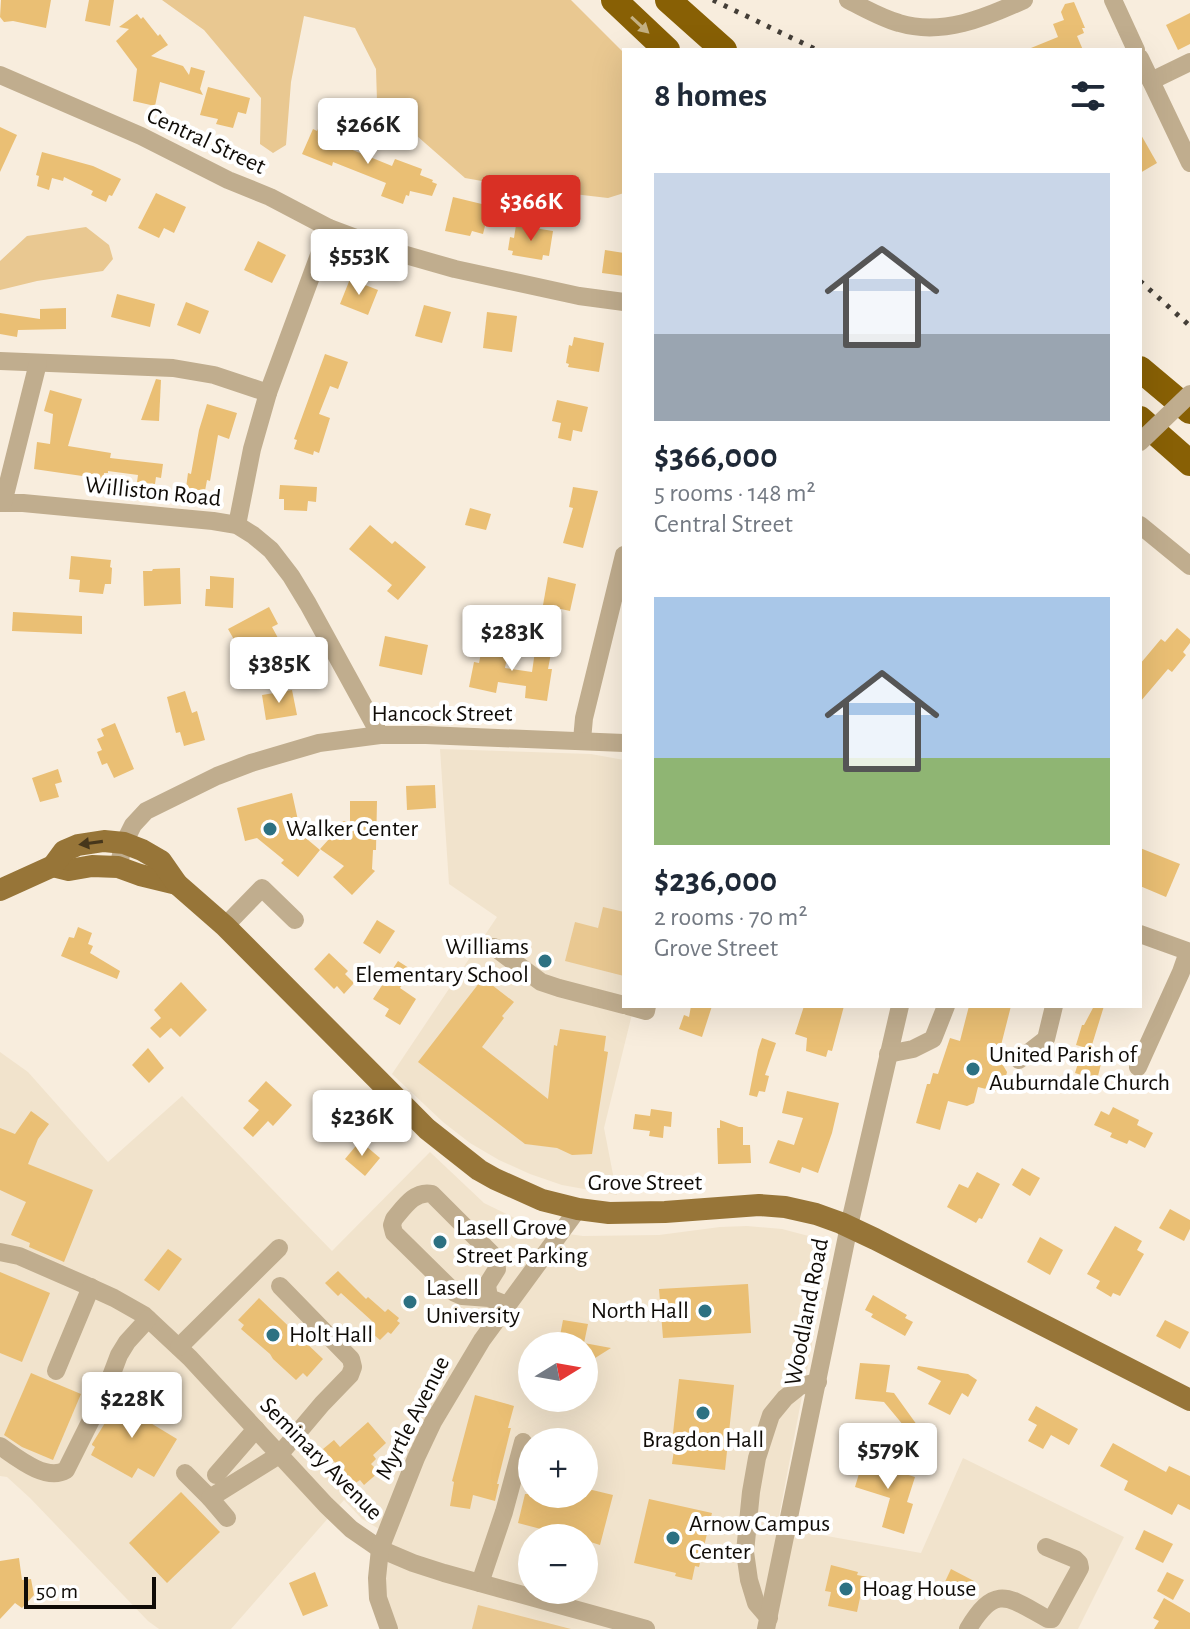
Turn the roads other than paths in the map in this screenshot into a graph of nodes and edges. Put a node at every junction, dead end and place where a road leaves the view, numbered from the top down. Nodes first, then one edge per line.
1 (614, 0) edge
2 (848, 0) edge
3 (1024, 0) edge
4 (1113, 0) edge
5 (676, 8) edge
6 (665, 48) edge
7 (722, 48) edge
8 (1135, 48) edge
9 (1142, 62) edge
10 (1190, 62) edge
11 (0, 75) edge
12 (1151, 81) junction
13 (1190, 163) edge
14 (329, 228) junction
15 (622, 302) edge
16 (0, 361) edge
17 (38, 363) junction
18 (1142, 371) edge
19 (268, 393) junction
20 (1190, 394) edge
21 (1190, 411) edge
22 (1142, 421) edge
23 (1142, 440) edge
24 (1190, 463) edge
25 (2, 503) edge
26 (237, 525) junction
27 (1142, 527) edge
28 (622, 563) edge
29 (1190, 566) edge
30 (380, 735) junction
31 (582, 740) junction
32 (622, 743) edge
33 (124, 843) junction
34 (53, 866) junction
35 (118, 867) junction
36 (177, 884) junction
37 (0, 890) edge
38 (295, 920) dead end
39 (225, 926) junction
40 (1142, 935) edge
41 (494, 947) dead end
42 (1189, 952) edge
43 (622, 1004) edge
44 (900, 1008) edge
45 (945, 1008) edge
46 (1054, 1008) edge
47 (888, 1054) junction
48 (1019, 1060) dead end
49 (1138, 1067) dead end
50 (578, 1209) junction
51 (849, 1226) junction
52 (279, 1248) dead end
53 (0, 1252) edge
54 (280, 1286) dead end
55 (91, 1287) junction
56 (498, 1302) junction
57 (148, 1319) junction
58 (179, 1347) junction
59 (56, 1371) dead end
60 (818, 1382) junction
61 (1190, 1400) edge
62 (256, 1429) junction
63 (0, 1446) edge
64 (279, 1455) junction
65 (518, 1460) edge
66 (185, 1473) dead end
67 (216, 1475) dead end
68 (210, 1498) junction
69 (227, 1518) dead end
70 (1046, 1547) dead end
71 (380, 1549) junction
72 (480, 1583) junction
73 (768, 1624) edge
74 (389, 1629) edge
75 (646, 1629) edge
76 (968, 1629) edge

1 -> 6 highway
2 - 3 street
4 - 8 street
5 - 7 highway
9 - 12 street
10 - 12 street
11 - 14 street, Central Street
12 - 13 street
14 - 15 street, Central Street
14 - 19 street
16 - 17 street
17 - 19 street
17 - 25 street
18 - 21 highway
19 - 26 street
20 - 23 street, bridge
22 - 24 highway
25 - 26 street, Williston Road
26 - 30 street, Williston Road
27 - 29 street
28 - 31 street
30 - 31 street, Hancock Street
30 - 33 street, Hancock Street
31 - 32 street, Hancock Street
33 -> 34 main road, Grove Street
33 - 35 street, Hancock Street
33 - 36 main road, Grove Street
34 - 35 main road, Grove Street
34 - 37 main road, Grove Street
35 - 36 main road, Grove Street
36 - 39 main road, Grove Street
38 - 39 street
39 - 50 main road, Grove Street
40 - 42 street
41 - 43 street
42 - 49 street
44 - 47 street, Woodland Road
45 - 47 street
46 - 48 street
47 - 51 street, Woodland Road
50 - 51 main road, Grove Street
50 - 56 street, Myrtle Avenue
51 - 60 street, Woodland Road
51 - 61 main road, Grove Street
52 - 58 street
53 - 55 street, Seminary Avenue
54 - 64 street
55 - 57 street, Seminary Avenue
55 - 59 street
56 - 56 street
56 - 71 street, Myrtle Avenue
57 - 58 street, Seminary Avenue
57 - 63 street
58 - 62 street, Seminary Avenue
60 - 73 street, Woodland Road
60 - 73 street
62 - 64 street, Seminary Avenue
62 - 67 street
64 - 68 street
64 - 71 street, Seminary Avenue
65 - 72 street
66 - 68 street
68 - 69 street
70 - 76 street
71 - 72 street, Seminary Avenue
71 - 74 street, Myrtle Avenue
72 - 75 street, Seminary Avenue

